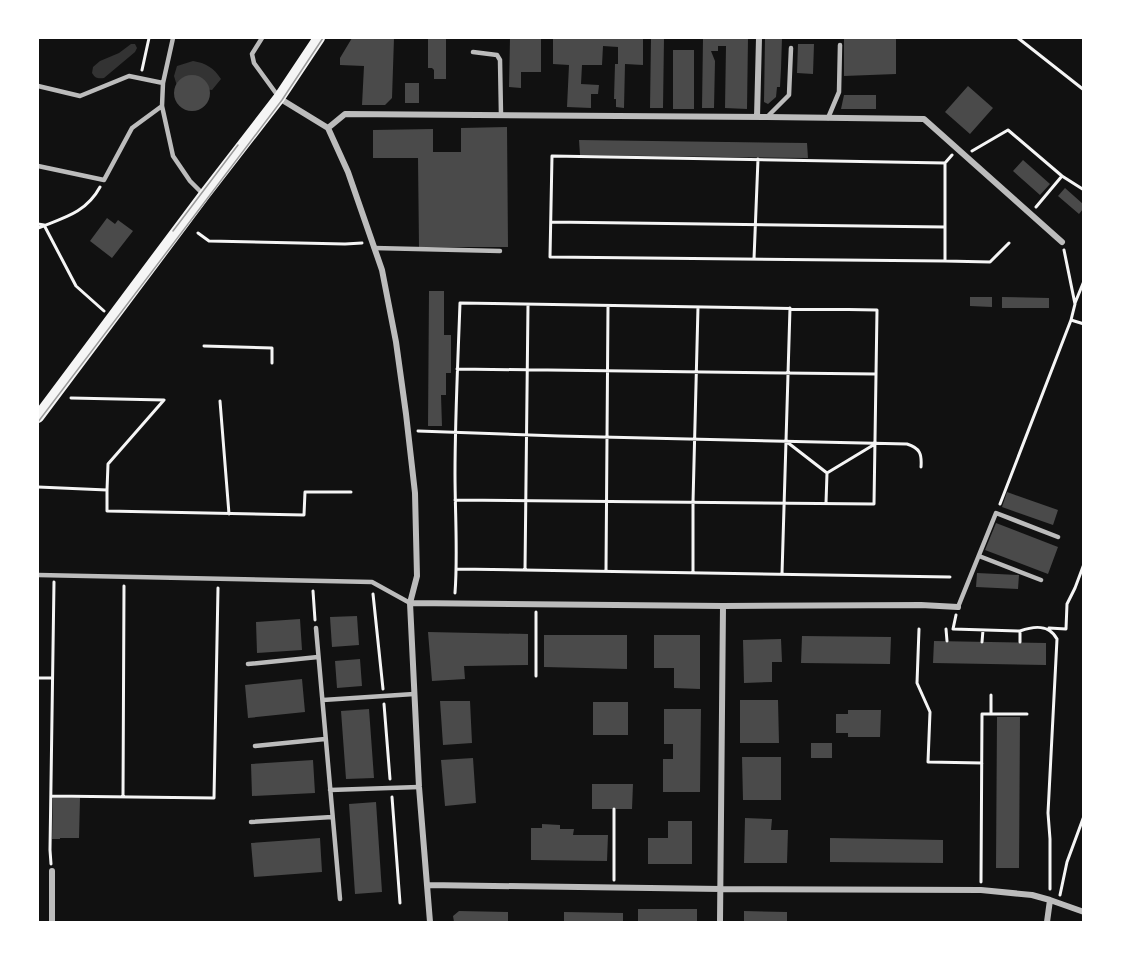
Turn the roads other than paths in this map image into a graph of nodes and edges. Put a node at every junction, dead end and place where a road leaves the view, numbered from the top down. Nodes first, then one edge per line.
1 (173, 38) edge
2 (262, 38) edge
3 (319, 38) edge
4 (759, 38) edge
5 (840, 45) dead end
6 (791, 48) dead end
7 (473, 52) dead end
8 (163, 83) junction
9 (38, 86) edge
10 (279, 98) junction
11 (162, 106) junction
12 (501, 115) junction
13 (757, 117) junction
14 (767, 117) junction
15 (828, 117) junction
16 (328, 128) junction
17 (38, 166) edge
18 (204, 195) junction
19 (1062, 242) road end
20 (373, 245) junction
21 (500, 251) dead end
22 (38, 417) edge
23 (1058, 537) dead end
24 (979, 556) junction
25 (38, 575) edge
26 (1041, 580) dead end
27 (410, 603) junction
28 (723, 606) junction
29 (958, 608) joint
30 (316, 628) road end
31 (318, 657) junction
32 (248, 664) dead end
33 (414, 694) junction
34 (322, 700) junction
35 (325, 739) junction
36 (255, 746) dead end
37 (419, 787) junction
38 (330, 790) junction
39 (332, 817) junction
40 (251, 822) dead end
41 (52, 871) road end
42 (427, 885) junction
43 (722, 888) junction
44 (340, 899) dead end
45 (1050, 900) junction
46 (1083, 912) edge
47 (52, 922) edge
48 (430, 922) edge
49 (720, 922) edge
50 (1047, 922) edge

1 - 8 lane
2 - 10 lane
3 - 10 main road
4 - 13 street
5 - 15 lane
6 - 14 lane
7 - 12 lane
8 - 9 lane
8 - 11 lane
10 - 16 street
10 - 18 main road
11 - 17 lane
11 - 18 lane
12 - 13 street
12 - 16 street
13 - 14 street
14 - 15 street
15 - 19 street
16 - 20 street
18 - 22 main road
20 - 21 lane
20 - 27 street
23 - 24 lane
24 - 26 lane
24 - 29 lane
25 - 27 lane
27 - 28 street
27 - 33 street
28 - 29 street
28 - 43 street
30 - 31 lane
31 - 32 lane
31 - 34 lane
33 - 34 lane
33 - 37 street
34 - 35 lane
35 - 36 lane
35 - 38 lane
37 - 38 lane
37 - 42 street
38 - 39 lane
39 - 40 lane
39 - 44 lane
41 - 47 street
42 - 43 street
42 - 48 street
43 - 45 street
43 - 49 street
45 - 46 street
45 - 50 street

